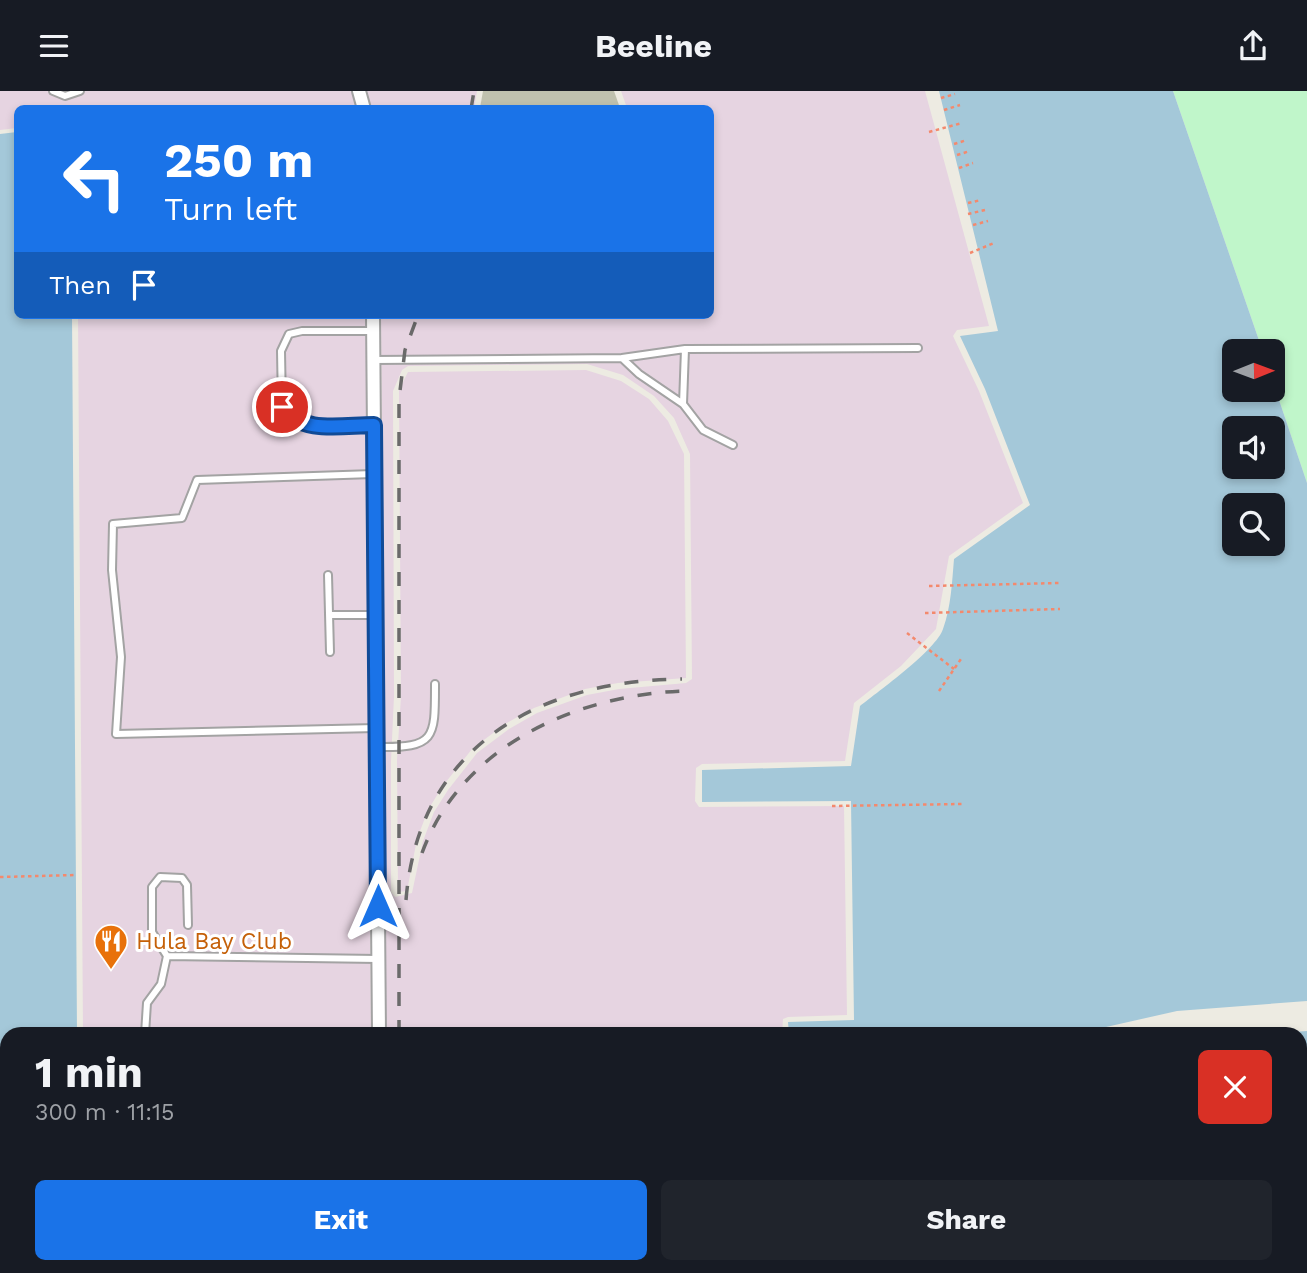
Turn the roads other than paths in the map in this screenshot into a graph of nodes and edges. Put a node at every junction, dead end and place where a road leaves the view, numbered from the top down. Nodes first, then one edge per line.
1 (53, 91) edge
2 (80, 91) edge
3 (373, 319) edge
4 (373, 331) junction
5 (918, 348) dead end
6 (685, 349) junction
7 (622, 358) junction
8 (374, 360) junction
9 (683, 404) junction
10 (374, 425) junction
11 (733, 445) dead end
12 (374, 474) junction
13 (328, 575) dead end
14 (329, 615) junction
15 (376, 615) junction
16 (330, 652) dead end
17 (435, 684) dead end
18 (376, 729) junction
19 (376, 747) junction
20 (188, 925) dead end
21 (167, 956) junction
22 (378, 959) junction
23 (145, 1027) edge
24 (379, 1027) edge

1 - 2 lane
3 - 4 street
4 - 8 street
4 - 10 lane
5 - 6 lane
6 - 7 lane
6 - 9 lane
7 - 8 lane
7 - 9 lane
8 - 10 street
9 - 11 lane
10 - 12 street
12 - 15 street
12 - 18 lane
13 - 14 lane
14 - 15 lane
14 - 16 lane
15 - 18 street
17 - 19 lane
18 - 19 street
19 - 22 street
20 - 21 lane
21 - 22 lane
21 - 23 lane
22 - 24 street

